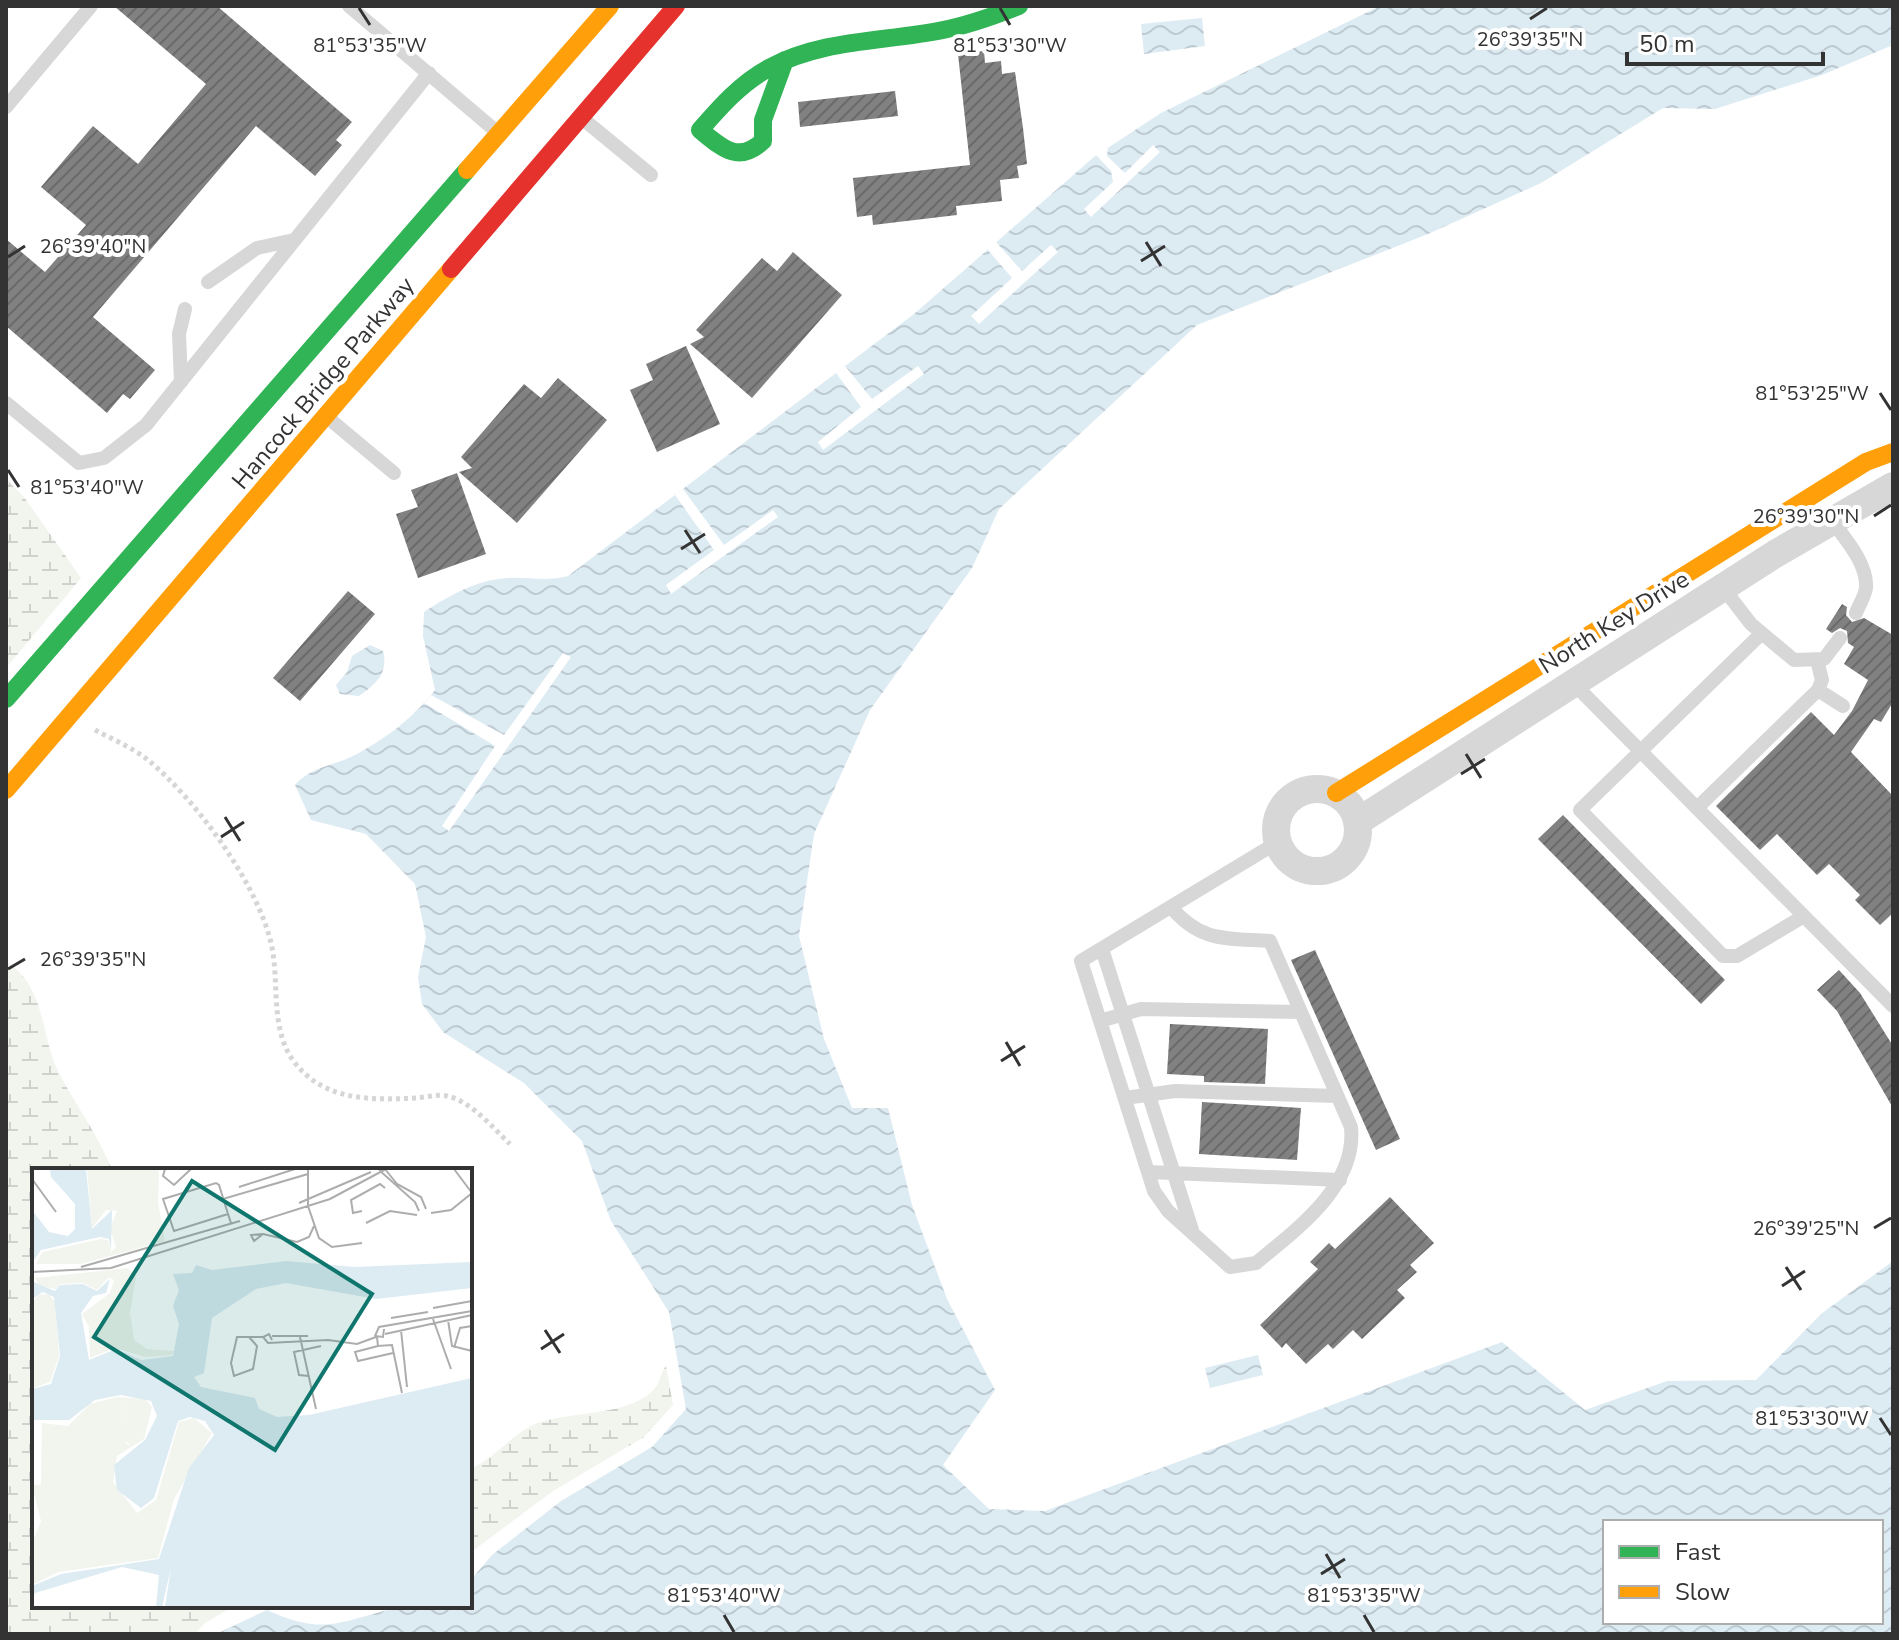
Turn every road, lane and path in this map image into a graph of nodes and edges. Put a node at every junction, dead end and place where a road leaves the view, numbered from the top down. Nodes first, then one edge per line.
1 (91, 6) edge
2 (349, 6) edge
3 (610, 6) edge
4 (676, 6) edge
5 (1008, 8) edge
6 (785, 60) junction
7 (429, 73) junction
8 (6, 107) edge
9 (581, 117) junction
10 (500, 135) junction
11 (651, 175) dead end
12 (294, 240) junction
13 (208, 282) dead end
14 (185, 309) dead end
15 (181, 382) junction
16 (6, 403) edge
17 (327, 416) junction
18 (1893, 452) edge
19 (394, 473) dead end
20 (1893, 486) edge
21 (1814, 495) junction
22 (1832, 521) junction
23 (1705, 565) junction
24 (1723, 588) junction
25 (1856, 613) dead end
26 (1761, 634) junction
27 (1840, 638) dead end
28 (1555, 659) junction
29 (1817, 660) junction
30 (1575, 685) junction
31 (1818, 690) junction
32 (6, 699) edge
33 (1843, 706) dead end
34 (63, 713) junction
35 (1641, 751) junction
36 (6, 790) edge
37 (1336, 793) junction
38 (1697, 808) junction
39 (1357, 822) junction
40 (1278, 842) junction
41 (1171, 907) junction
42 (1804, 916) junction
43 (1102, 949) junction
44 (1893, 1006) edge
45 (1301, 1012) junction
46 (1122, 1014) junction
47 (1100, 1021) junction
48 (1148, 1095) junction
49 (1337, 1096) junction
50 (1125, 1098) junction
51 (510, 1144) dead end
52 (1171, 1170) junction
53 (1148, 1172) junction
54 (1340, 1180) junction
55 (1192, 1233) junction

1 - 8 lane
2 - 7 lane
3 - 10 main road, Hancock Bridge Parkway
4 - 9 main road, Hancock Bridge Parkway
5 - 6 main road
6 - 6 main road
7 - 10 lane
7 - 12 lane
9 - 11 lane
9 - 17 main road, Hancock Bridge Parkway
10 - 32 main road, Hancock Bridge Parkway
12 - 13 lane
12 - 15 lane
14 - 15 lane
15 - 16 lane
17 - 19 lane
17 - 34 main road, Hancock Bridge Parkway
18 - 21 main road, North Key Drive
20 - 22 street, North Key Drive
21 - 22 lane
21 - 23 main road, North Key Drive
22 - 24 street, North Key Drive
22 - 25 lane
23 - 24 lane
23 - 28 main road, North Key Drive
24 - 26 lane
24 - 30 street, North Key Drive
26 - 29 lane
26 - 35 lane
27 - 29 lane
28 - 30 lane
28 - 37 main road, North Key Drive
29 - 31 lane
30 - 35 lane
30 - 39 street, North Key Drive
31 - 33 lane
31 - 38 lane
34 - 36 main road, Hancock Bridge Parkway
34 - 51 path
35 - 38 lane
35 - 42 lane
37 - 39 street
37 - 40 street
38 - 42 lane
39 - 40 street
40 - 41 lane
41 - 43 lane
41 - 45 lane
42 - 44 lane
43 - 46 lane
43 - 47 lane
45 - 46 lane
45 - 49 lane
46 - 47 lane
46 - 48 lane
47 - 50 lane
48 - 49 lane
48 - 50 lane
48 - 52 lane
49 - 54 lane
50 - 53 lane
52 - 53 lane
52 - 54 lane
52 - 55 lane
53 - 55 lane
54 - 55 lane

